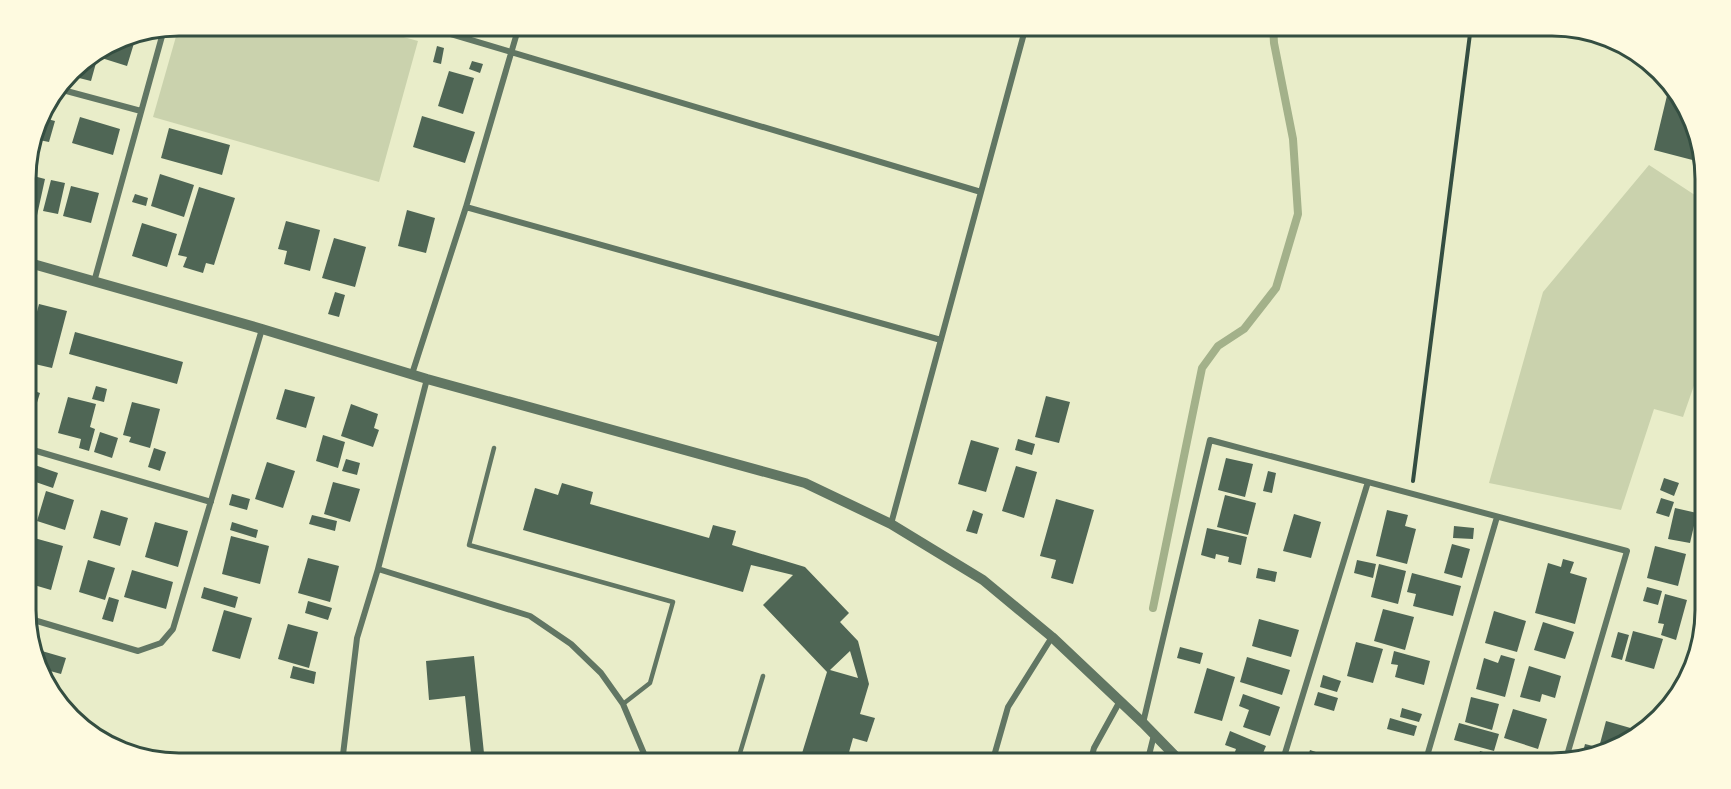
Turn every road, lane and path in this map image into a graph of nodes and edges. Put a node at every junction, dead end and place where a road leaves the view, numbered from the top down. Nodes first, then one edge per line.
1 (459, 36) edge
2 (516, 36) edge
3 (1023, 36) edge
4 (1470, 36) edge
5 (162, 37) edge
6 (511, 51) junction
7 (67, 91) edge
8 (141, 111) junction
9 (981, 192) junction
10 (466, 207) junction
11 (36, 265) edge
12 (94, 282) junction
13 (262, 329) junction
14 (940, 340) junction
15 (412, 374) junction
16 (427, 379) junction
17 (494, 448) dead end
18 (36, 451) edge
19 (1368, 482) junction
20 (1412, 493) junction
21 (211, 502) junction
22 (1497, 517) junction
23 (891, 524) junction
24 (378, 569) junction
25 (37, 621) edge
26 (1052, 638) junction
27 (763, 676) dead end
28 (1120, 701) junction
29 (623, 704) junction
30 (1143, 723) junction
31 (1154, 734) junction
32 (1568, 752) edge
33 (343, 753) edge
34 (644, 753) edge
35 (740, 753) edge
36 (995, 753) edge
37 (1093, 753) edge
38 (1149, 753) edge
39 (1172, 753) edge
40 (1285, 753) edge
41 (1428, 753) edge

1 - 6 street
2 - 6 street
3 - 9 street
4 - 20 path
5 - 8 street
6 - 9 street
6 - 10 street
7 - 8 street
8 - 12 street
9 - 14 street
10 - 14 street
10 - 15 street
11 - 12 street
12 - 13 street
13 - 15 street
13 - 21 street
14 - 23 street
15 - 16 street
16 - 23 street
16 - 24 street
17 - 29 lane
18 - 21 street
19 - 20 street
19 - 30 street
19 - 40 street
20 - 22 street
21 - 25 street
22 - 32 street
22 - 41 street
23 - 26 street
24 - 29 street
24 - 33 street
26 - 28 street
26 - 36 street
27 - 35 lane
28 - 30 street
28 - 37 street
29 - 34 street
30 - 31 street
31 - 38 street
31 - 39 street

